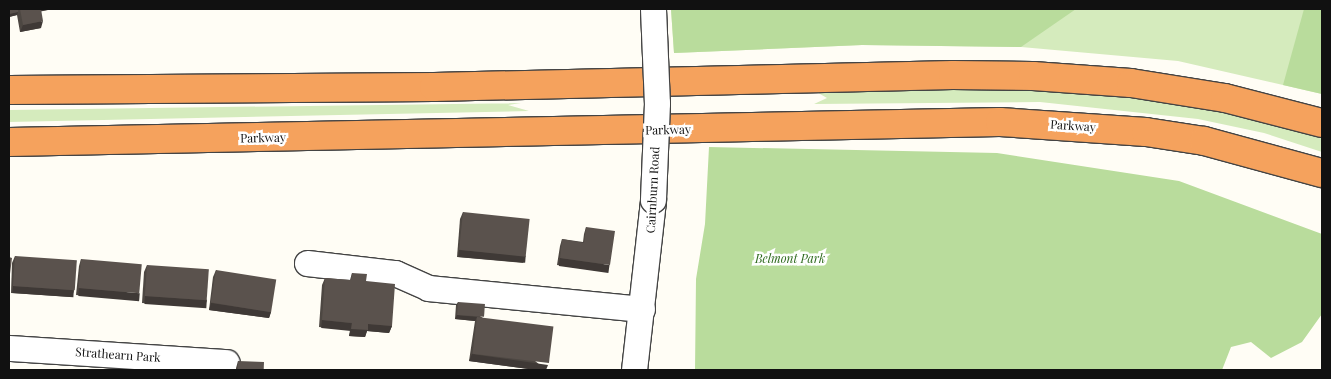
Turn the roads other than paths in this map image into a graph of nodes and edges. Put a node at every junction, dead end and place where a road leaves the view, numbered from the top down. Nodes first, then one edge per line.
1 (653, 9) edge
2 (9, 90) edge
3 (1322, 123) edge
4 (9, 142) edge
5 (1322, 173) edge
6 (307, 263) dead end
7 (642, 309) junction
8 (9, 348) edge
9 (227, 362) dead end
10 (634, 370) edge

1 - 7 street, Cairnburn Road, bridge
2 - 3 highway
4 - 5 highway, Parkway
6 - 7 street
7 - 10 street, Cairnburn Road
8 - 9 street, Strathearn Park

